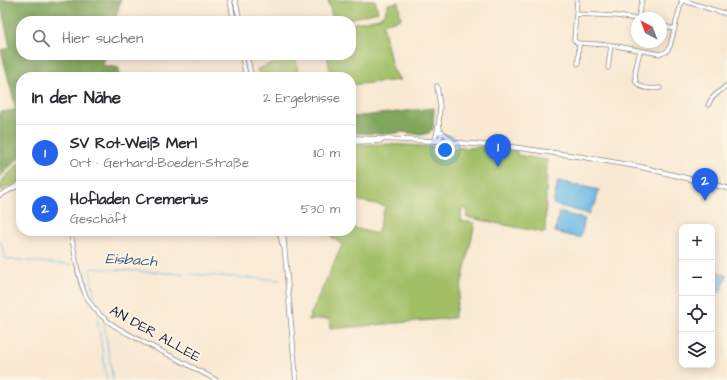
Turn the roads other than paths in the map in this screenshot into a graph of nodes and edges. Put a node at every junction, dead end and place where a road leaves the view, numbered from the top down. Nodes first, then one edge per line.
1 (230, 0) edge
2 (235, 0) edge
3 (577, 0) edge
4 (637, 0) edge
5 (682, 0) edge
6 (642, 1) edge
7 (639, 12) edge
8 (576, 14) junction
9 (727, 14) edge
10 (233, 16) edge
11 (239, 16) edge
12 (631, 18) edge
13 (667, 27) edge
14 (674, 29) junction
15 (579, 43) junction
16 (611, 45) junction
17 (640, 50) junction
18 (243, 60) edge
19 (248, 60) edge
20 (578, 64) dead end
21 (608, 68) dead end
22 (245, 72) edge
23 (250, 72) edge
24 (727, 85) edge
25 (437, 86) dead end
26 (660, 88) dead end
27 (708, 105) dead end
28 (439, 121) junction
29 (441, 131) junction
30 (356, 138) edge
31 (384, 140) junction
32 (435, 141) junction
33 (356, 142) edge
34 (454, 142) junction
35 (16, 187) edge
36 (727, 188) edge
37 (0, 195) edge
38 (71, 236) edge
39 (280, 236) edge
40 (283, 236) edge
41 (283, 248) junction
42 (216, 380) edge
43 (296, 380) edge

1 - 10 main road
2 - 11 main road
3 - 8 street
4 - 6 street
5 - 9 street
5 - 14 street
6 - 7 street
8 - 12 street
8 - 15 street
13 - 14 street
14 - 17 street
15 - 16 street
15 - 20 street
16 - 17 street
16 - 21 street
17 - 26 street
18 - 22 main road
19 - 23 main road
24 - 27 street
25 - 28 street
28 - 29 street
28 - 32 street
29 - 32 street
29 - 34 street
30 - 31 main road
31 - 32 main road
31 - 33 main road
32 - 34 main road
34 - 36 main road
35 - 37 main road
38 - 42 street, AN DER ALLEE
39 - 41 main road
40 - 41 main road
41 - 43 main road

